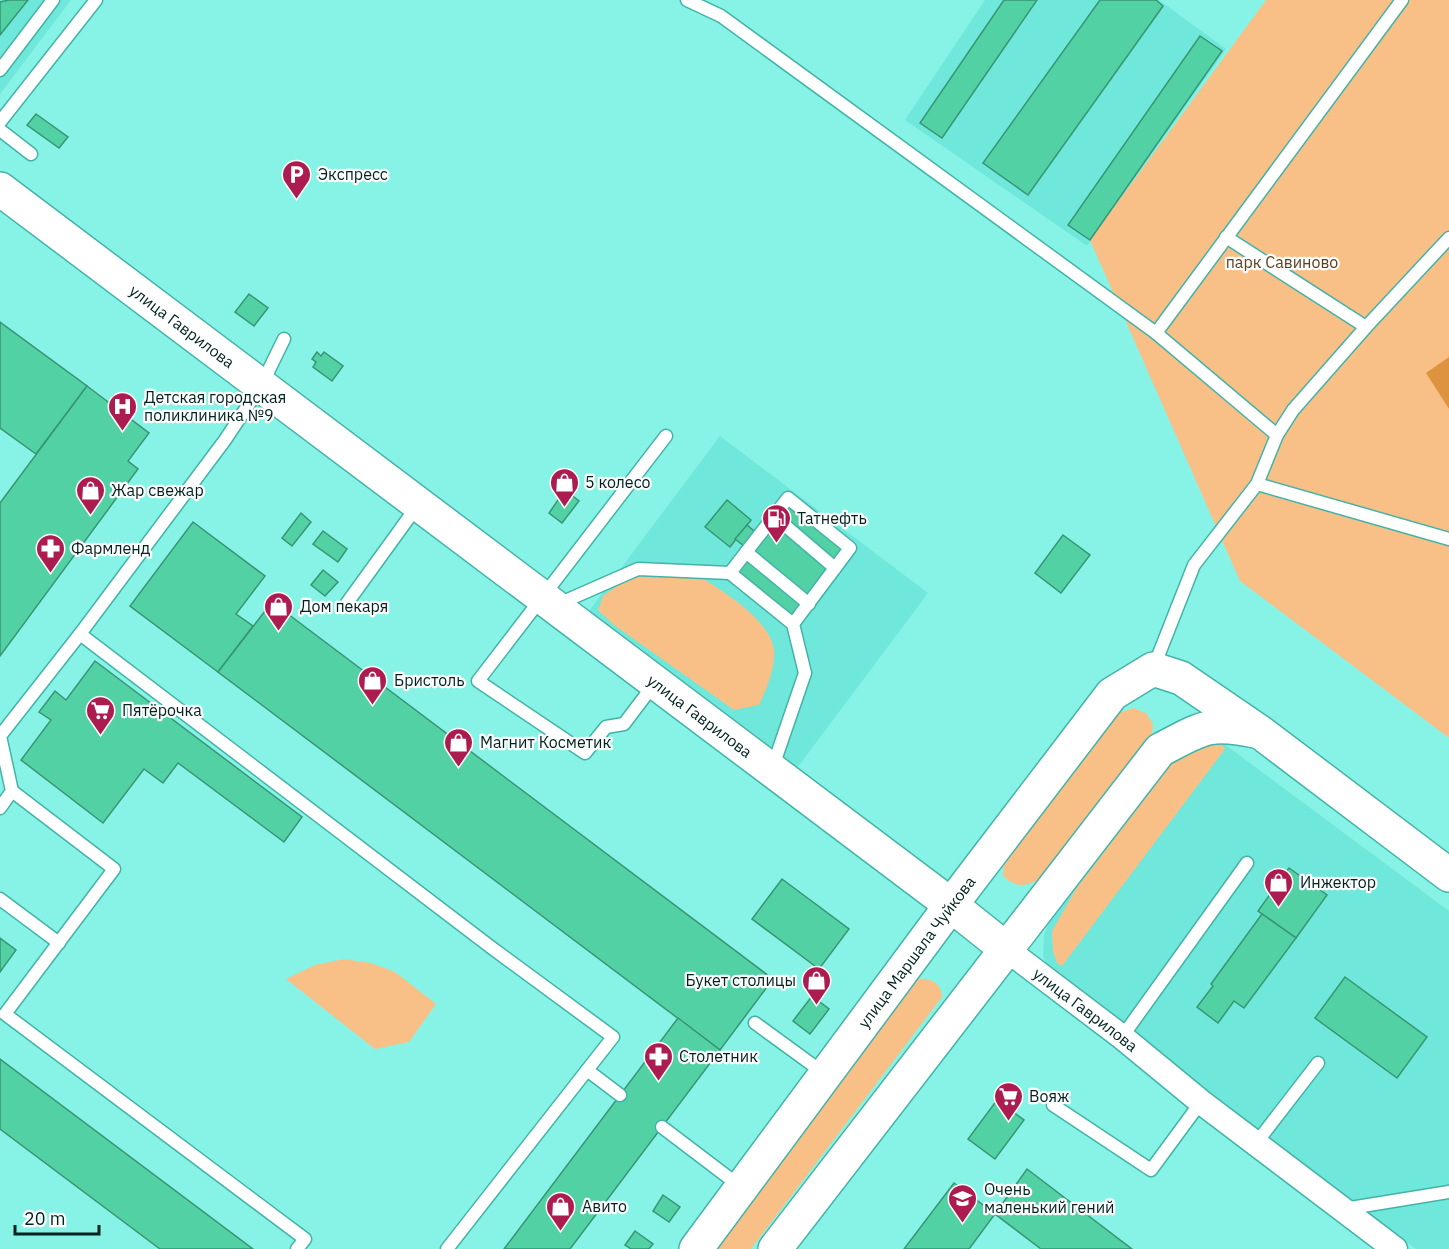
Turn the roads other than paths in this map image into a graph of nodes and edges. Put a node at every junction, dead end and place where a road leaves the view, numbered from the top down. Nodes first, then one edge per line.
1 (53, 0) edge
2 (96, 0) edge
3 (687, 0) edge
4 (1402, 0) edge
5 (0, 70) edge
6 (0, 122) edge
7 (0, 130) edge
8 (31, 154) dead end
9 (0, 189) edge
10 (1226, 237) junction
11 (1449, 238) edge
12 (1366, 327) junction
13 (1156, 333) junction
14 (284, 339) dead end
15 (261, 386) junction
16 (1277, 435) junction
17 (666, 436) dead end
18 (1257, 484) junction
19 (418, 504) junction
20 (774, 516) junction
21 (1449, 539) edge
22 (746, 552) junction
23 (835, 568) junction
24 (730, 573) junction
25 (548, 602) junction
26 (347, 603) dead end
27 (809, 604) junction
28 (793, 624) junction
29 (80, 634) junction
30 (1153, 669) junction
31 (655, 682) junction
32 (1260, 732) junction
33 (772, 770) junction
34 (12, 791) junction
35 (0, 808) edge
36 (1247, 863) dead end
37 (1449, 875) edge
38 (0, 899) edge
39 (951, 905) junction
40 (59, 943) junction
41 (1006, 949) junction
42 (755, 1023) dead end
43 (1122, 1037) junction
44 (1318, 1063) dead end
45 (586, 1070) junction
46 (826, 1074) junction
47 (620, 1095) dead end
48 (1201, 1101) junction
49 (1053, 1105) dead end
50 (662, 1127) dead end
51 (1257, 1142) junction
52 (742, 1187) junction
53 (1449, 1192) edge
54 (1344, 1209) junction
55 (297, 1249) edge
56 (447, 1249) edge
57 (696, 1249) edge
58 (775, 1249) edge
59 (1395, 1249) edge

1 - 5 lane
2 - 6 lane
3 - 13 lane
4 - 10 lane
7 - 8 lane
9 - 15 main road, улица Гаврилова
10 - 12 lane
10 - 13 lane
11 - 12 lane
12 - 16 lane
13 - 16 lane
14 - 15 lane
15 - 19 main road, улица Гаврилова
15 - 29 lane
16 - 18 lane
17 - 25 lane
18 - 21 lane
18 - 30 lane
19 - 25 main road, улица Гаврилова
19 - 26 lane
20 - 22 lane
20 - 23 lane
20 - 23 lane
22 - 24 lane
22 - 27 lane
23 - 27 lane
24 - 25 lane
24 - 28 lane
25 - 31 main road, улица Гаврилова
25 - 31 lane
27 - 28 lane
28 - 33 lane
29 - 34 lane
29 - 45 lane
30 - 32 main road
30 - 39 main road, улица Маршала Чуйкова
31 - 33 main road, улица Гаврилова
32 - 37 main road
32 - 41 main road
33 - 39 main road, улица Гаврилова
34 - 35 lane
34 - 40 lane
36 - 43 lane
38 - 40 lane
39 - 41 main road, улица Гаврилова
39 - 46 main road, улица Маршала Чуйкова
40 - 55 lane
41 - 43 street, улица Гаврилова
41 - 58 main road
42 - 46 lane
43 - 48 street, улица Гаврилова
44 - 51 lane
45 - 47 lane
45 - 56 lane
46 - 52 main road, улица Маршала Чуйкова
48 - 49 lane
48 - 51 street, улица Гаврилова
50 - 52 lane
51 - 54 street, улица Гаврилова
52 - 57 main road, улица Маршала Чуйкова
53 - 54 lane
54 - 59 street, улица Гаврилова

